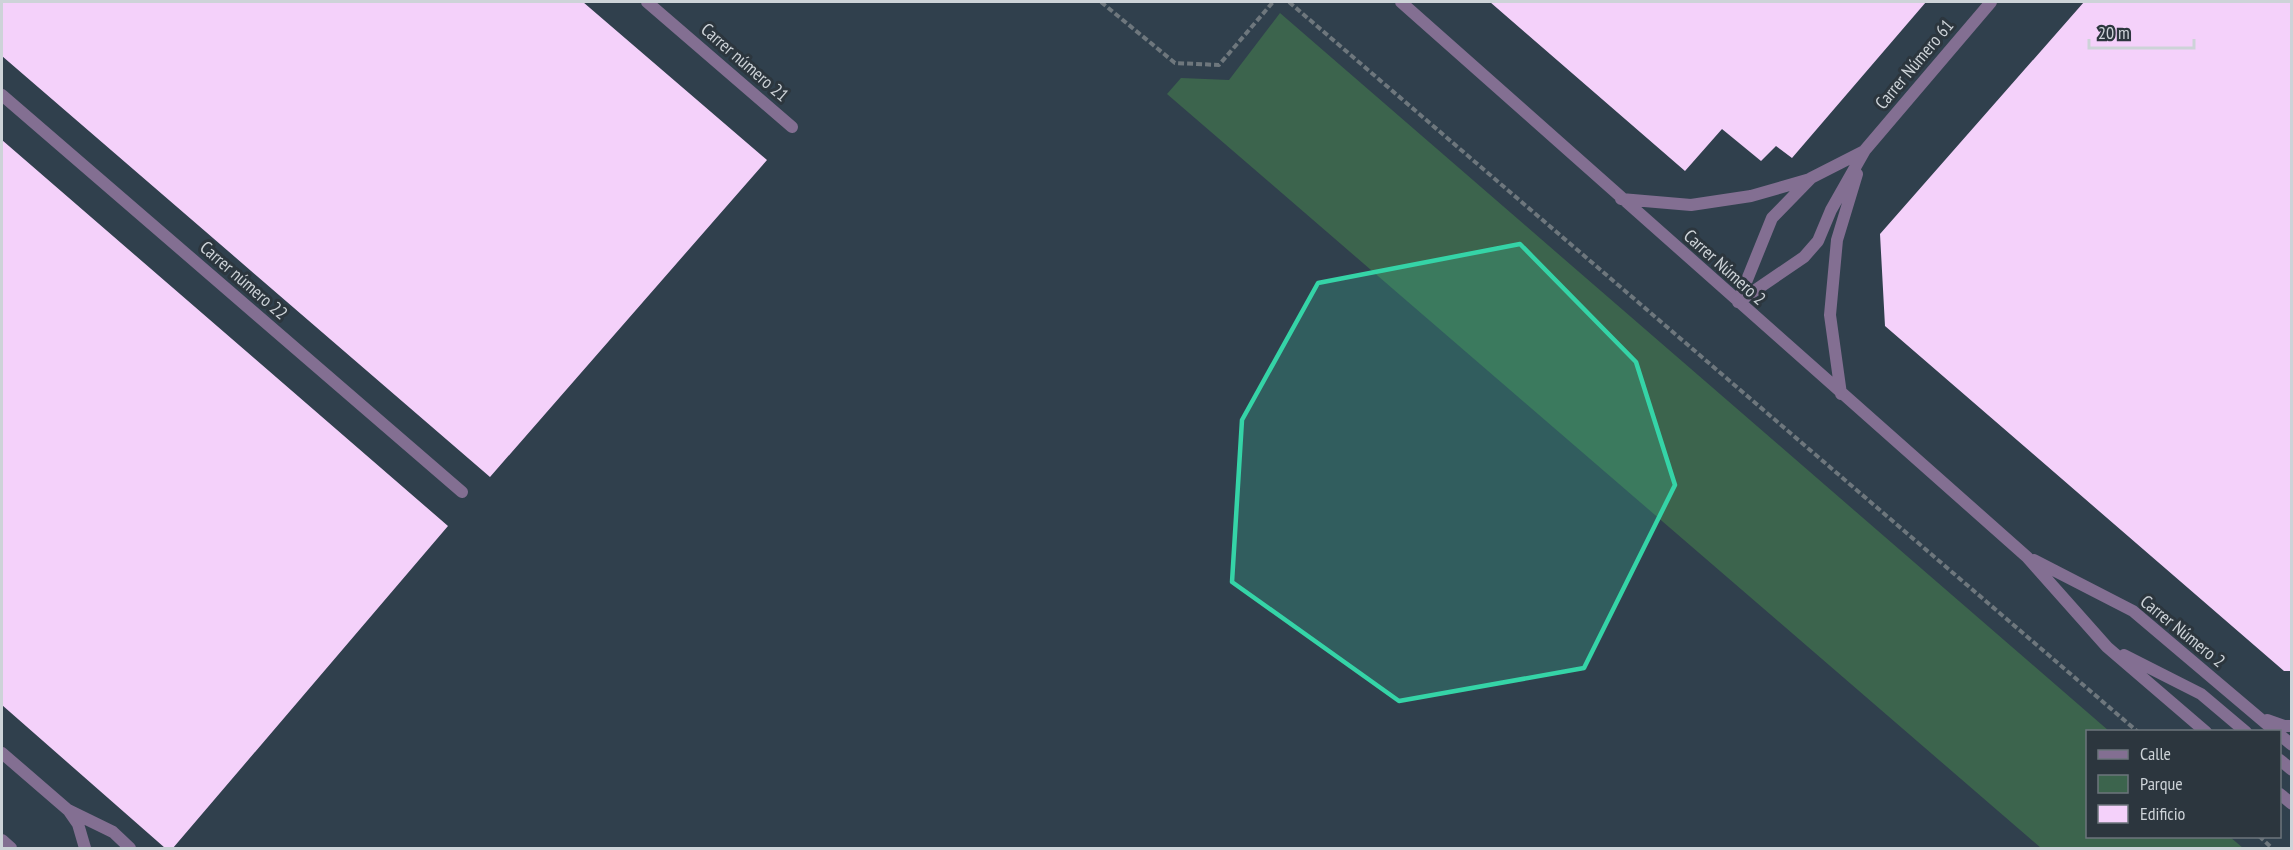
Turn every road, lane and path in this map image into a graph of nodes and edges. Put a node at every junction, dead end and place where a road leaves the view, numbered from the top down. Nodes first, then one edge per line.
1 (647, 2) edge
2 (1101, 2) edge
3 (1273, 2) edge
4 (1289, 2) edge
5 (1401, 2) edge
6 (1991, 2) edge
7 (2, 95) edge
8 (792, 127) dead end
9 (1865, 150) junction
10 (1811, 178) junction
11 (1621, 199) junction
12 (1738, 302) junction
13 (1841, 394) junction
14 (462, 492) dead end
15 (2027, 557) junction
16 (2107, 647) junction
17 (2258, 716) junction
18 (2292, 726) edge
19 (2136, 730) edge
20 (2204, 730) edge
21 (2244, 730) edge
22 (2274, 730) edge
23 (2, 753) edge
24 (68, 810) junction
25 (2260, 838) edge
26 (2, 840) edge
27 (11, 849) edge
28 (85, 849) edge
29 (130, 849) edge
30 (2272, 849) edge

1 - 8 street, Carrer número 21
2 - 3 path
4 - 19 path
5 - 11 street, Carrer Número 2
6 - 9 street, Carrer Número 61
7 - 14 street, Carrer número 22
9 - 10 street, Carrer Número 61
9 - 12 street, Carrer Número 61
9 - 13 street, Carrer Número 61
10 - 11 street, Carrer Número 61
10 - 12 street, Carrer Número 61
11 - 12 street, Carrer Número 2
12 - 13 street, Carrer Número 2
13 - 15 street, Carrer Número 2
15 - 16 street, Carrer Número 2
15 - 17 street, Carrer Número 2
16 - 20 street, Carrer Número 2
16 - 21 street, Carrer Número 2
17 - 18 street
17 - 22 street, Carrer Número 2
23 - 24 street
24 - 28 street
24 - 29 street
25 - 30 path
26 - 27 street

